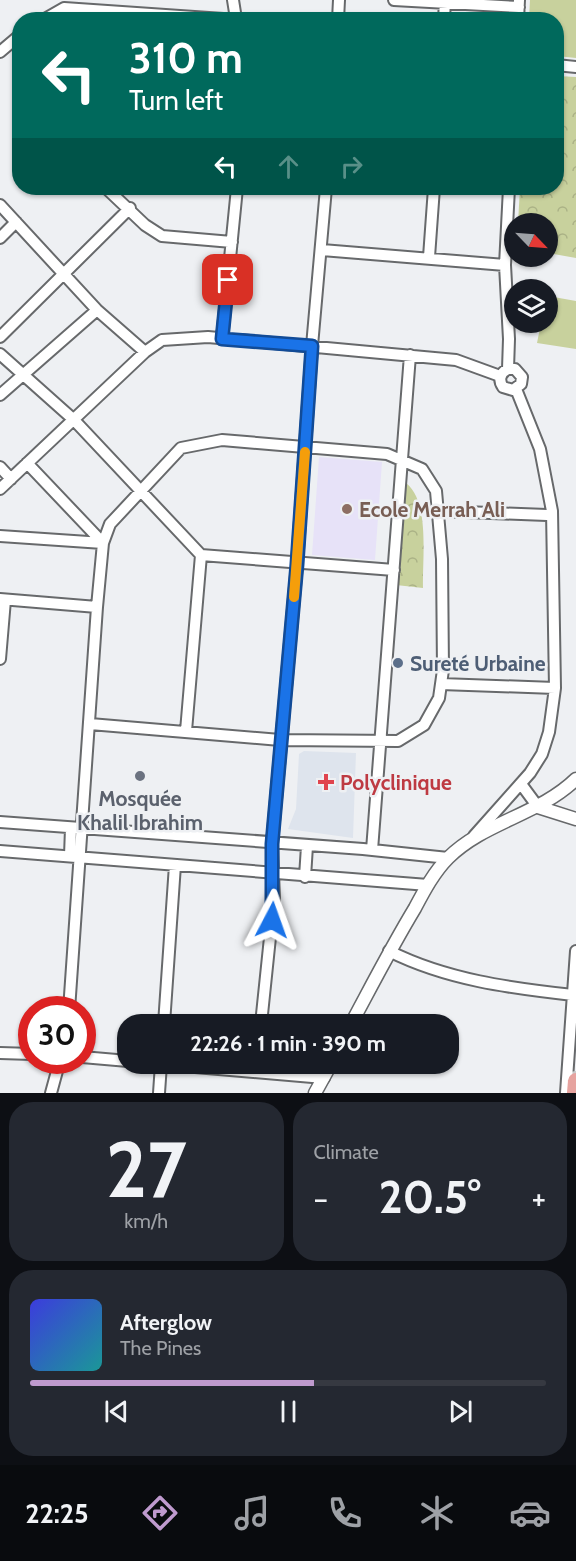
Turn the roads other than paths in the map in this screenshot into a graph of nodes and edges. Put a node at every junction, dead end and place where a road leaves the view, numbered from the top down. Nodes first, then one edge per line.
1 (394, 0) edge
2 (445, 1) edge
3 (519, 3) edge
4 (62, 4) edge
5 (155, 12) edge
6 (12, 42) edge
7 (0, 52) edge
8 (114, 195) edge
9 (236, 195) edge
10 (326, 195) edge
11 (433, 195) edge
12 (509, 195) edge
13 (0, 205) edge
14 (130, 208) junction
15 (508, 213) edge
16 (16, 222) junction
17 (0, 238) edge
18 (232, 242) junction
19 (322, 250) junction
20 (429, 257) junction
21 (504, 265) edge
22 (505, 267) edge
23 (65, 274) junction
24 (97, 310) junction
25 (0, 337) edge
26 (222, 339) junction
27 (312, 346) junction
28 (145, 352) junction
29 (0, 354) edge
30 (410, 355) junction
31 (504, 373) junction
32 (24, 374) junction
33 (516, 389) junction
34 (0, 395) edge
35 (74, 420) junction
36 (306, 447) junction
37 (402, 460) junction
38 (27, 463) junction
39 (0, 467) edge
40 (11, 478) junction
41 (0, 489) edge
42 (140, 492) junction
43 (438, 511) junction
44 (547, 514) dead end
45 (0, 536) edge
46 (103, 543) junction
47 (201, 555) junction
48 (297, 564) junction
49 (394, 570) junction
50 (3, 599) edge
51 (97, 607) junction
52 (0, 659) edge
53 (441, 684) junction
54 (555, 688) junction
55 (90, 724) junction
56 (186, 731) junction
57 (280, 740) junction
58 (380, 741) junction
59 (576, 779) edge
60 (521, 784) junction
61 (538, 807) junction
62 (576, 819) edge
63 (0, 822) edge
64 (77, 828) junction
65 (272, 844) junction
66 (307, 846) junction
67 (465, 846) junction
68 (372, 850) junction
69 (0, 851) edge
70 (75, 857) junction
71 (448, 858) junction
72 (175, 865) junction
73 (273, 874) junction
74 (305, 877) junction
75 (428, 885) junction
76 (389, 951) junction
77 (576, 951) edge
78 (573, 995) junction
79 (70, 996) edge
80 (165, 1014) edge
81 (262, 1014) edge
82 (356, 1014) edge
83 (0, 1053) edge
84 (18, 1054) edge
85 (96, 1058) edge
86 (117, 1060) edge
87 (56, 1074) edge
88 (160, 1074) edge
89 (297, 1074) edge
90 (326, 1074) edge
91 (324, 1078) junction
92 (576, 1081) edge
93 (51, 1093) edge
94 (159, 1093) edge
95 (315, 1093) edge
96 (566, 1093) edge
97 (575, 1093) edge

1 - 2 street
2 - 3 street
4 - 5 street
6 - 7 street
8 - 14 street
9 - 18 street
10 - 19 street
11 - 20 street
12 - 15 street
13 - 16 street
14 - 18 street
14 - 23 street
16 - 17 street
16 - 23 street
18 - 26 street
19 - 20 street
19 - 27 street
20 - 21 street
22 - 31 street
23 - 24 street
23 - 25 street
24 - 28 street
24 - 32 street
26 - 27 street
26 - 28 street
27 - 30 street
27 - 36 street
28 - 35 street
29 - 32 street
30 - 31 street
30 - 37 street
31 - 33 street
31 - 33 street
32 - 34 street
32 - 35 street
33 - 54 street
35 - 38 street
35 - 42 street
36 - 37 street
36 - 42 street
36 - 48 street
37 - 43 street
37 - 49 street
38 - 40 street
38 - 46 street
39 - 40 street
40 - 41 street
42 - 46 street
42 - 47 street
43 - 44 street
43 - 53 street
45 - 46 street
46 - 51 street
47 - 48 street
47 - 56 street
48 - 49 street
48 - 57 street
49 - 58 street
50 - 51 street
50 - 52 street
51 - 55 street
53 - 54 street
53 - 58 street
54 - 60 street
55 - 56 street
55 - 64 street
56 - 57 street
57 - 58 street
57 - 65 street
58 - 68 street
59 - 61 street
60 - 61 street
60 - 67 street
61 - 62 street
61 - 67 street
63 - 64 street
64 - 65 street
64 - 70 street
65 - 66 street
65 - 73 street
66 - 68 street
66 - 74 street
67 - 71 street
68 - 71 street
69 - 70 street
70 - 72 street
70 - 79 street
71 - 75 street
72 - 73 street
72 - 80 street
73 - 74 street
73 - 81 street
74 - 75 street
75 - 76 street
76 - 78 street
76 - 82 street
77 - 78 street
78 - 96 street
83 - 84 street
85 - 86 street
87 - 93 street
88 - 94 street
89 - 91 street
90 - 91 street
91 - 95 street
92 - 97 highway

